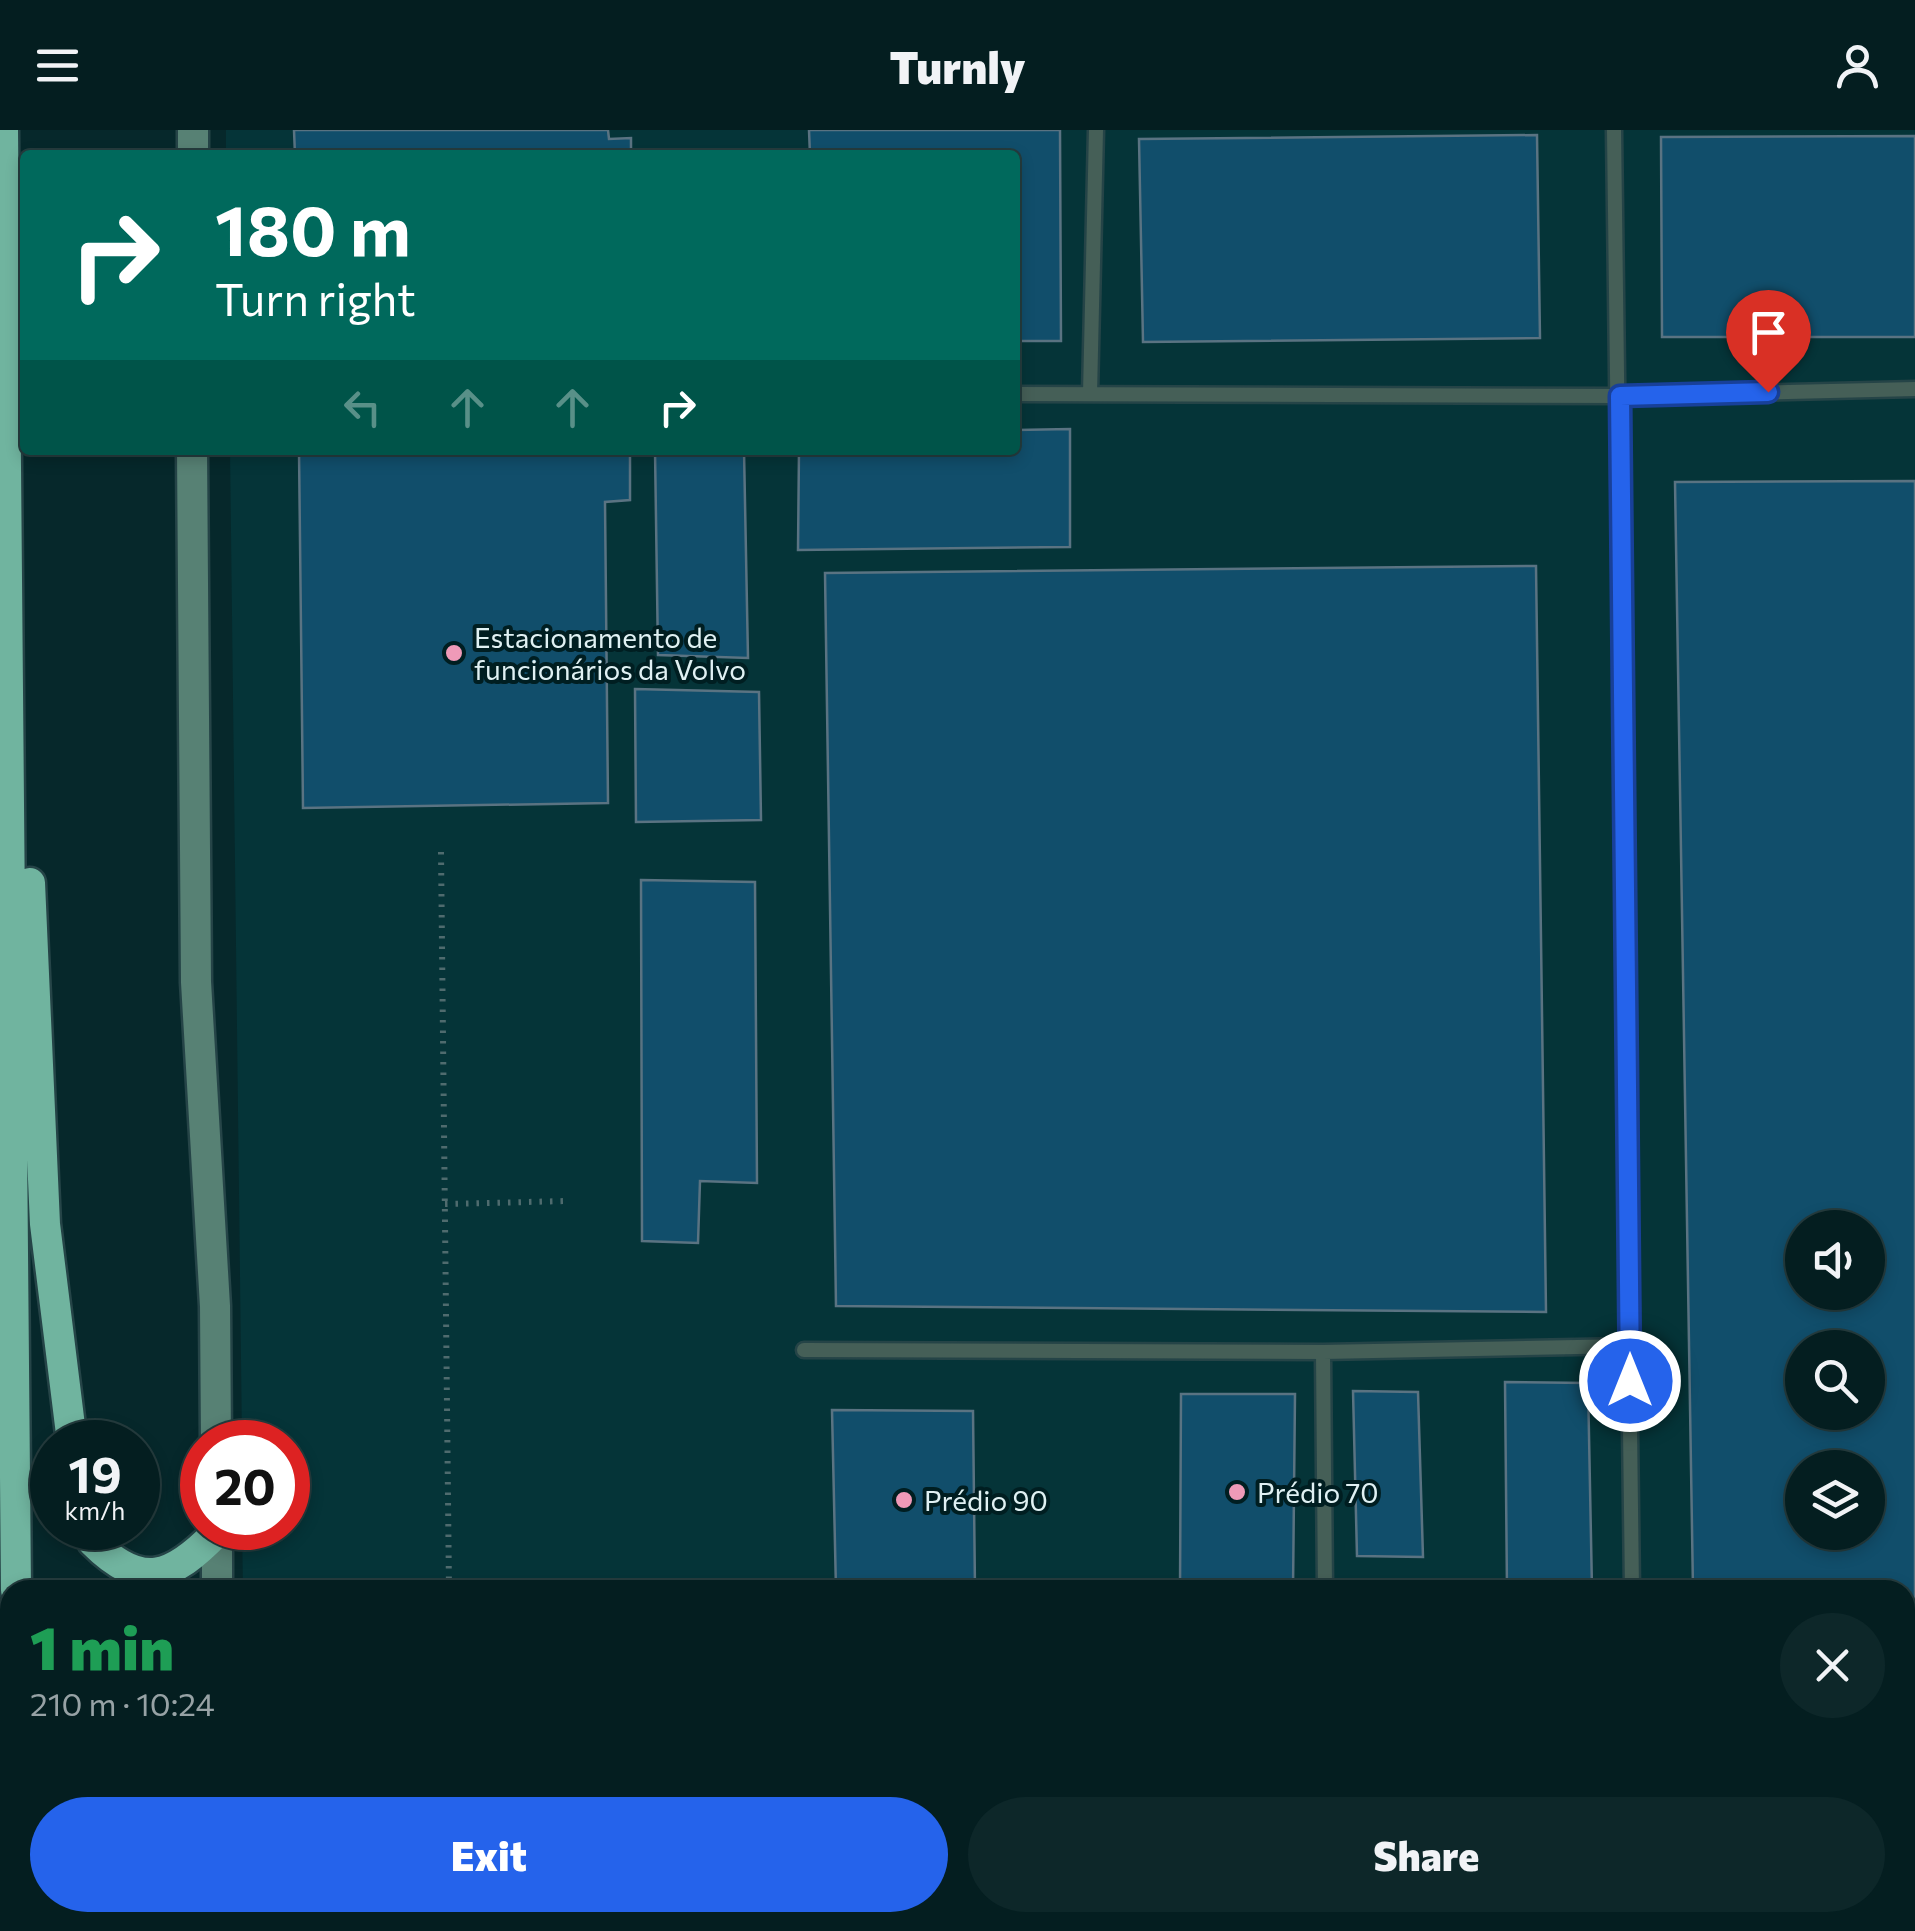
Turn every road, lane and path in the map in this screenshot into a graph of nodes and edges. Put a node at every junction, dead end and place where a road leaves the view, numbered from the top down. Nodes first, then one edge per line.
1 (3, 130) edge
2 (1096, 130) edge
3 (1614, 130) edge
4 (4, 177) junction
5 (1915, 389) edge
6 (1020, 394) edge
7 (1090, 394) junction
8 (1620, 396) junction
9 (192, 455) edge
10 (441, 852) dead end
11 (567, 1201) dead end
12 (445, 1204) junction
13 (1629, 1346) junction
14 (804, 1350) dead end
15 (1323, 1352) junction
16 (69, 1420) edge
17 (216, 1420) edge
18 (95, 1550) edge
19 (103, 1550) edge
20 (199, 1550) edge
21 (216, 1550) edge
22 (16, 1580) edge
23 (102, 1580) edge
24 (217, 1580) edge
25 (449, 1580) edge
26 (1326, 1580) edge
27 (1632, 1580) edge

1 - 4 highway
2 - 7 lane
3 - 8 lane
4 - 16 highway
4 - 22 highway
5 - 8 lane
6 - 7 lane
7 - 8 lane
8 - 13 lane
9 - 17 street
10 - 12 path
11 - 12 path
12 - 25 path
13 - 15 lane
13 - 27 lane
14 - 15 lane
15 - 26 lane
18 - 23 highway
19 - 20 highway
21 - 24 street

